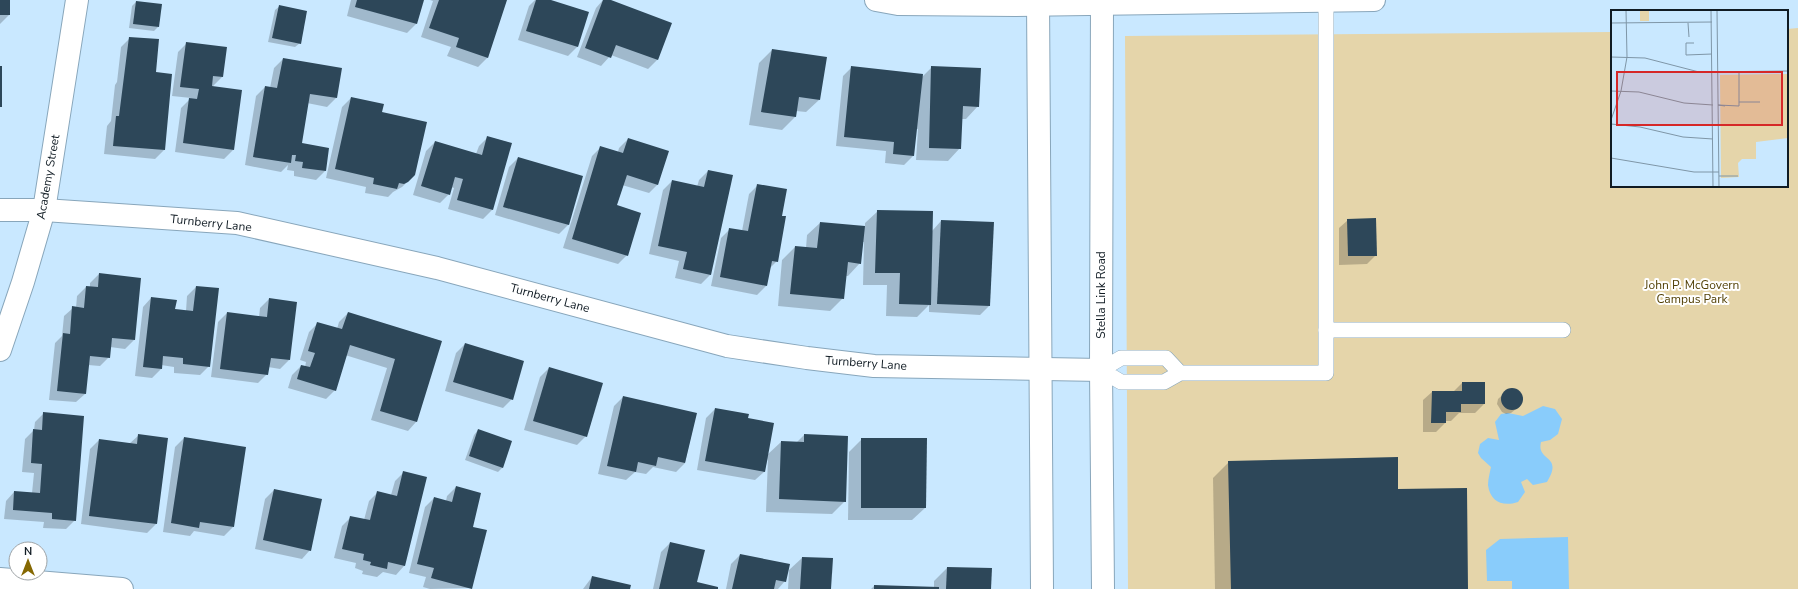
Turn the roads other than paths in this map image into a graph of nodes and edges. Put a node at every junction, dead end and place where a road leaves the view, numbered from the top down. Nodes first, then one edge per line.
1 (77, 0) edge
2 (876, 0) edge
3 (1374, 0) edge
4 (1326, 1) edge
5 (1102, 2) edge
6 (1039, 3) edge
7 (0, 210) edge
8 (44, 210) junction
9 (1326, 330) junction
10 (1563, 330) dead end
11 (0, 350) edge
12 (1040, 370) junction
13 (1101, 370) junction
14 (1180, 373) junction
15 (0, 579) edge
16 (122, 589) edge
17 (1042, 589) edge
18 (1103, 589) edge

1 - 8 street, Academy Street
2 - 6 street
3 - 4 street
4 - 5 street
4 - 9 lane
5 - 6 street
5 - 13 street, Stella Link Road
6 - 12 street
7 - 8 street, Turnberry Lane
8 - 11 street, Academy Street
8 - 12 street, Turnberry Lane
9 - 10 lane
9 - 14 lane
12 - 13 street, Turnberry Lane
12 - 17 street
13 - 14 lane
13 - 14 lane
13 - 18 street, Stella Link Road
15 - 16 street

